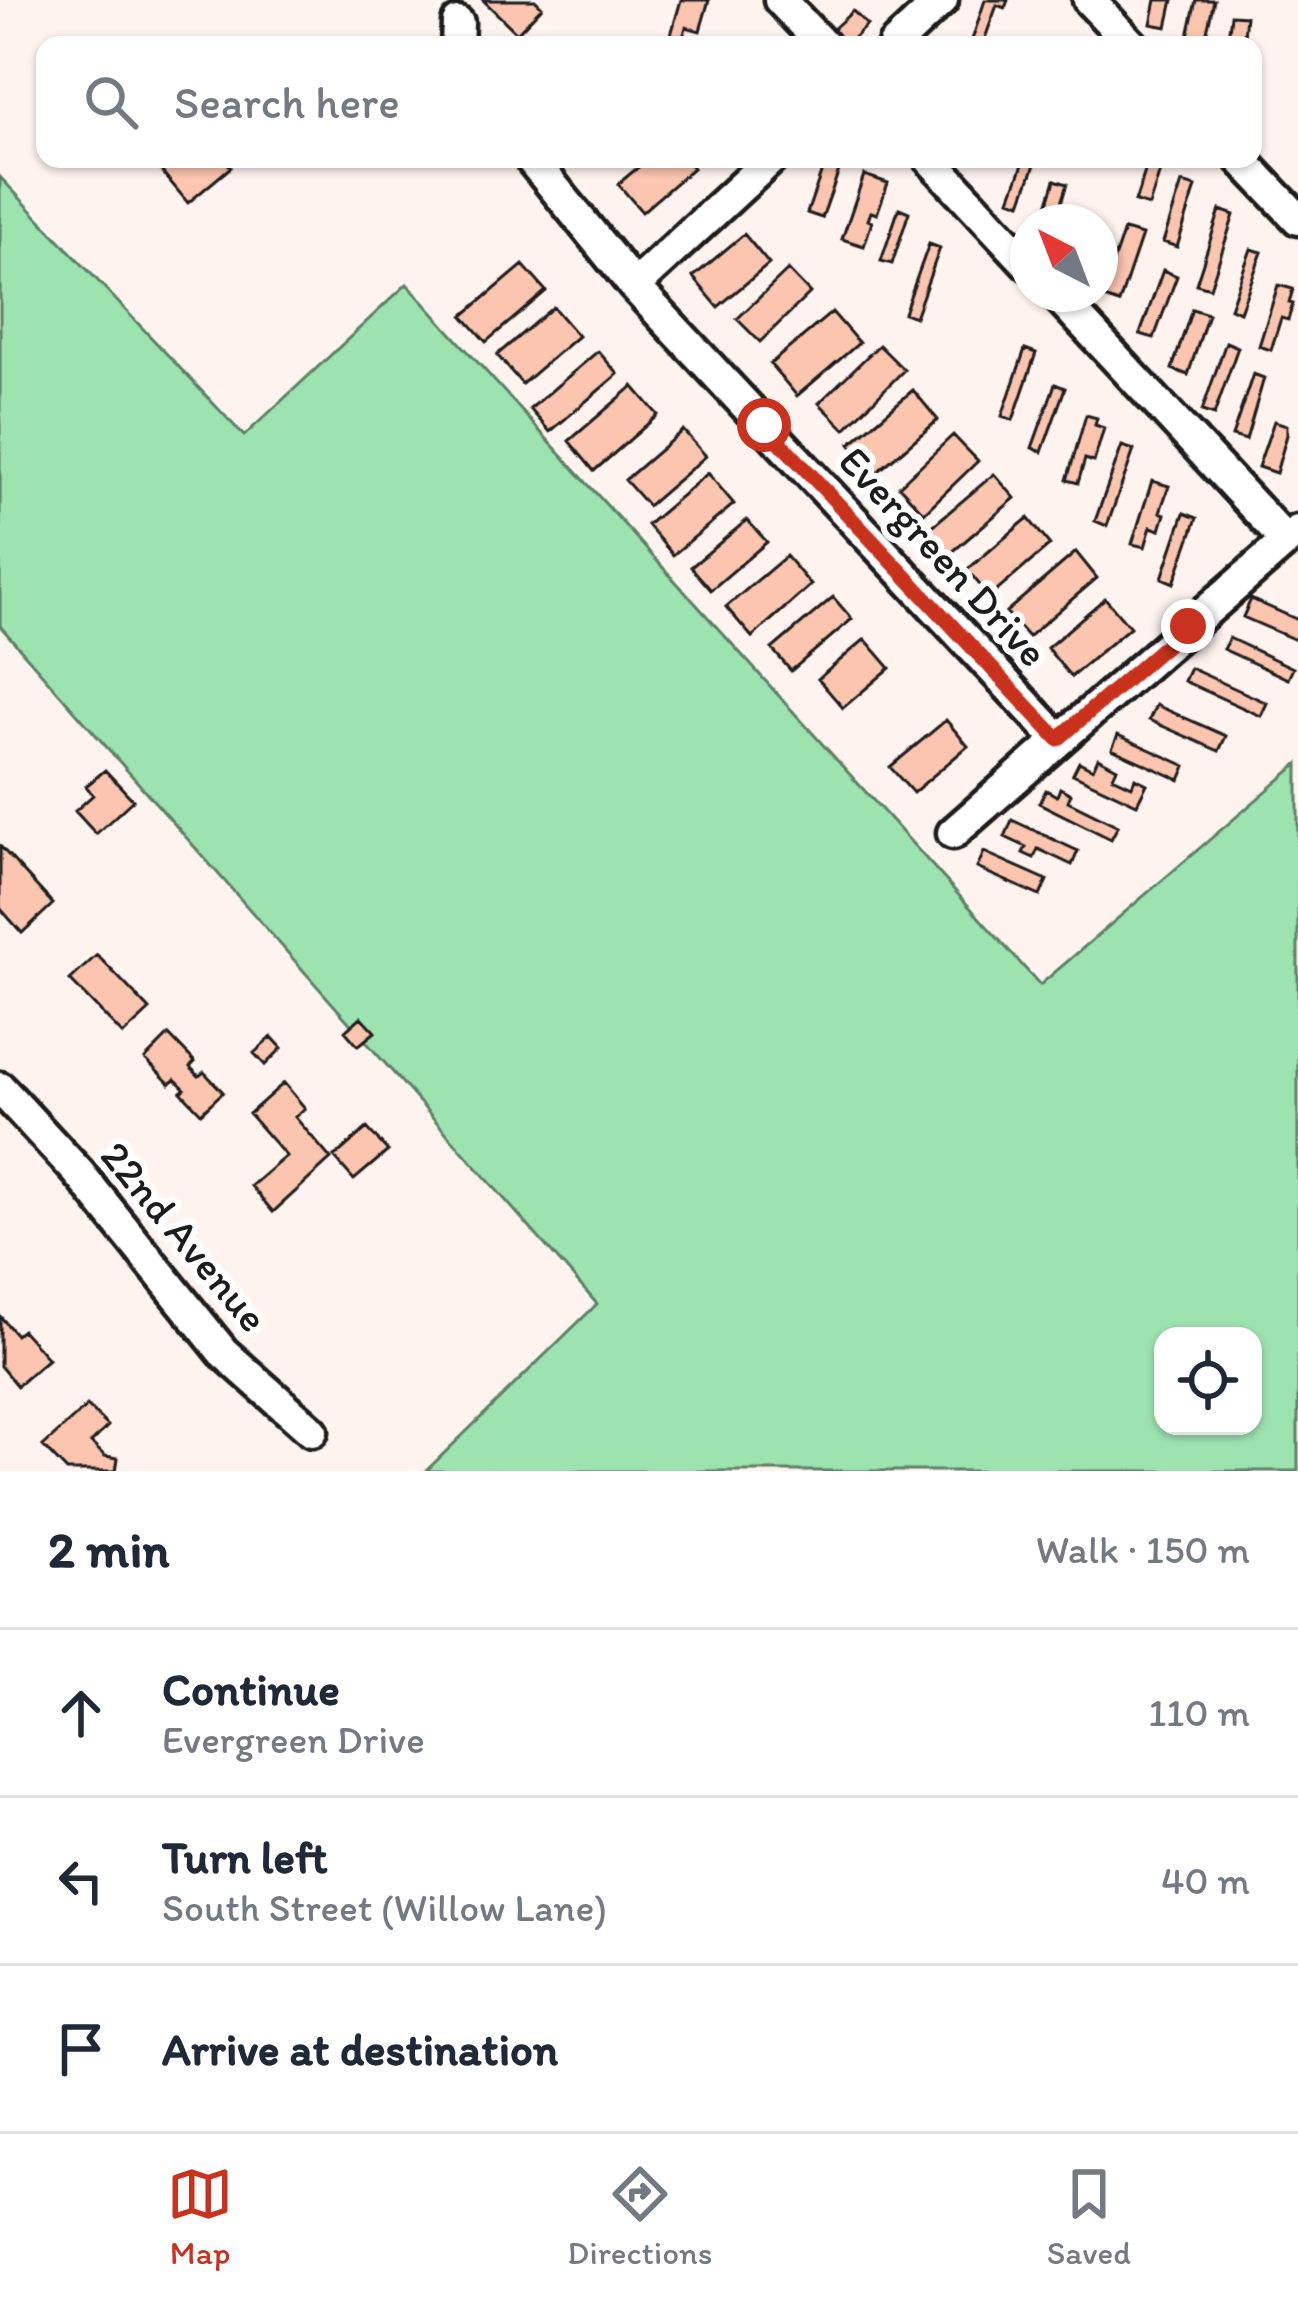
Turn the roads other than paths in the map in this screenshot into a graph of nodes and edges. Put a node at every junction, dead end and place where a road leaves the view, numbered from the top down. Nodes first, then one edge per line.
1 (780, 0) edge
2 (942, 0) edge
3 (1089, 0) edge
4 (814, 36) edge
5 (904, 36) edge
6 (1123, 36) edge
7 (538, 168) edge
8 (761, 168) edge
9 (938, 168) edge
10 (1250, 168) edge
11 (1298, 219) edge
12 (1010, 245) edge
13 (634, 286) junction
14 (1074, 312) edge
15 (1292, 536) edge
16 (1058, 739) junction
17 (953, 833) dead end
18 (0, 1088) edge
19 (312, 1431) dead end

1 - 4 street
2 - 5 street
3 - 6 street
7 - 13 street, Evergreen Drive
8 - 13 street
9 - 12 street
10 - 11 street
13 - 16 street, Evergreen Drive
14 - 15 street
15 - 16 street
16 - 17 street
18 - 19 street, 22nd Avenue

